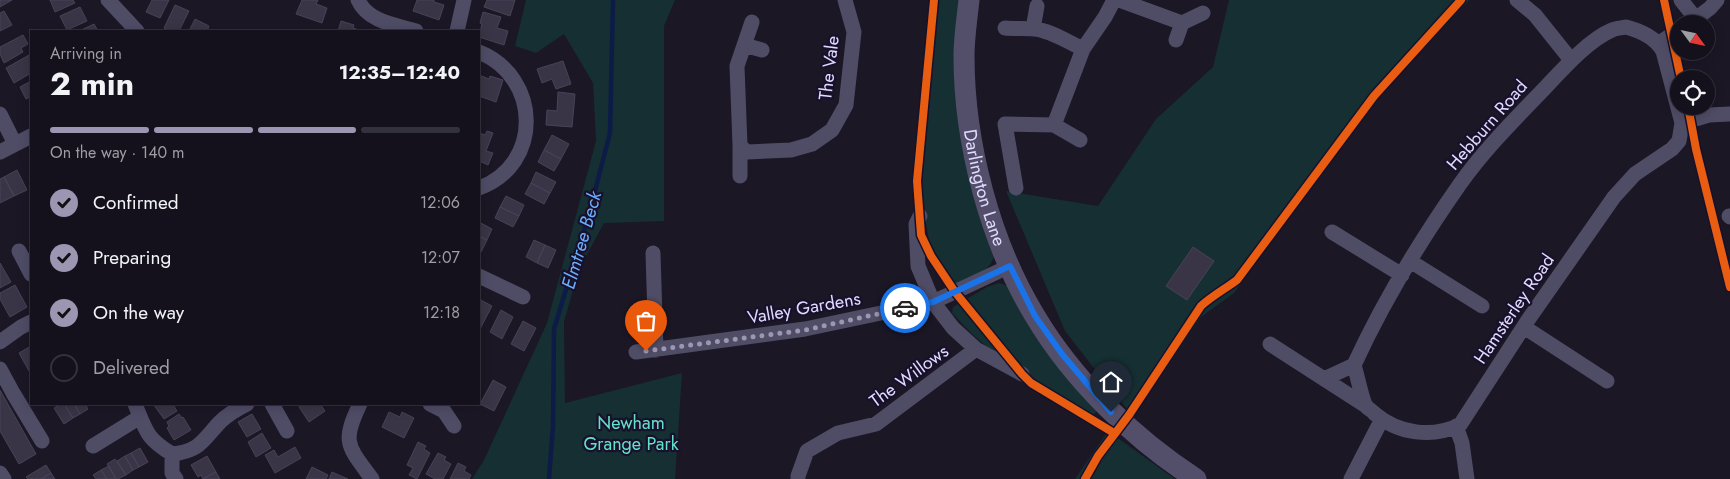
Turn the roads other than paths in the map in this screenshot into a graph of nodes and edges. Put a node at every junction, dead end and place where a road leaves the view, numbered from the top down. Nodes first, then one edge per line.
1 (108, 0) edge
2 (358, 0) edge
3 (464, 0) edge
4 (845, 0) edge
5 (969, 0) edge
6 (1114, 0) edge
7 (1119, 0) edge
8 (1517, 0) edge
9 (1681, 0) edge
10 (1717, 0) edge
11 (1037, 6) dead end
12 (1202, 13) dead end
13 (1689, 15) edge
14 (1699, 15) edge
15 (752, 22) dead end
16 (1182, 23) junction
17 (1005, 28) dead end
18 (1033, 29) junction
19 (135, 30) edge
20 (413, 30) edge
21 (457, 30) edge
22 (1670, 36) edge
23 (1176, 40) dead end
24 (1659, 43) junction
25 (744, 45) junction
26 (1082, 49) junction
27 (762, 50) dead end
28 (480, 53) edge
29 (1571, 60) junction
30 (0, 114) edge
31 (1730, 114) edge
32 (1682, 123) junction
33 (1054, 125) junction
34 (30, 136) edge
35 (1080, 140) dead end
36 (15, 144) junction
37 (740, 146) junction
38 (0, 152) edge
39 (740, 176) dead end
40 (480, 188) edge
41 (1016, 188) dead end
42 (920, 216) dead end
43 (1332, 232) dead end
44 (19, 251) dead end
45 (652, 253) dead end
46 (1410, 261) junction
47 (1010, 266) junction
48 (30, 272) edge
49 (1402, 275) junction
50 (480, 276) edge
51 (523, 297) dead end
52 (933, 302) junction
53 (1482, 306) dead end
54 (30, 322) edge
55 (1524, 327) junction
56 (0, 342) edge
57 (1270, 344) dead end
58 (656, 350) junction
59 (976, 350) junction
60 (636, 352) dead end
61 (1354, 365) junction
62 (0, 369) edge
63 (1022, 374) dead end
64 (1324, 379) junction
65 (1608, 381) dead end
66 (246, 405) edge
67 (273, 405) edge
68 (360, 405) edge
69 (432, 405) edge
70 (1366, 406) junction
71 (138, 410) edge
72 (1382, 420) junction
73 (454, 426) dead end
74 (1456, 426) junction
75 (287, 431) dead end
76 (42, 441) dead end
77 (93, 446) dead end
78 (172, 454) junction
79 (0, 473) edge
80 (4, 479) edge
81 (176, 479) edge
82 (372, 479) edge
83 (798, 479) edge
84 (1196, 479) edge
85 (1350, 479) edge
86 (1467, 479) edge

1 - 19 street
2 - 20 street
3 - 21 street
4 - 37 street, The Vale
5 - 47 street, Darlington Lane
6 - 26 street
7 - 16 street
8 - 29 street
9 - 13 street
10 - 14 street
11 - 18 street
12 - 16 street
15 - 25 street
16 - 23 street
17 - 18 street
18 - 26 street
22 - 24 street
24 - 29 street, Hebburn Road
24 - 32 street
25 - 27 street
25 - 37 street
26 - 33 street
28 - 40 street
29 - 46 street, Hebburn Road
30 - 36 street
31 - 32 street
32 - 55 street, Hamsterley Road
33 - 35 street
33 - 41 street
34 - 36 street
36 - 38 street
37 - 39 street
42 - 52 street
43 - 49 street
44 - 48 street
45 - 58 street
46 - 49 street, Hebburn Road
46 - 53 street
47 - 52 street, Valley Gardens
47 - 84 street, Darlington Lane
49 - 61 street, Hebburn Road
50 - 51 street
52 - 58 street, Valley Gardens
52 - 59 street
54 - 56 street
55 - 65 street
55 - 74 street, Hamsterley Road
57 - 64 street
58 - 60 street, Valley Gardens
59 - 63 street
59 - 83 street, The Willows
61 - 64 street
61 - 70 street
62 - 76 street
64 - 70 street
66 - 78 street
67 - 75 street
68 - 82 street
69 - 73 street
70 - 72 street
71 - 77 street
71 - 78 street
72 - 74 street
72 - 85 street
74 - 86 street
78 - 81 street
79 - 80 street

